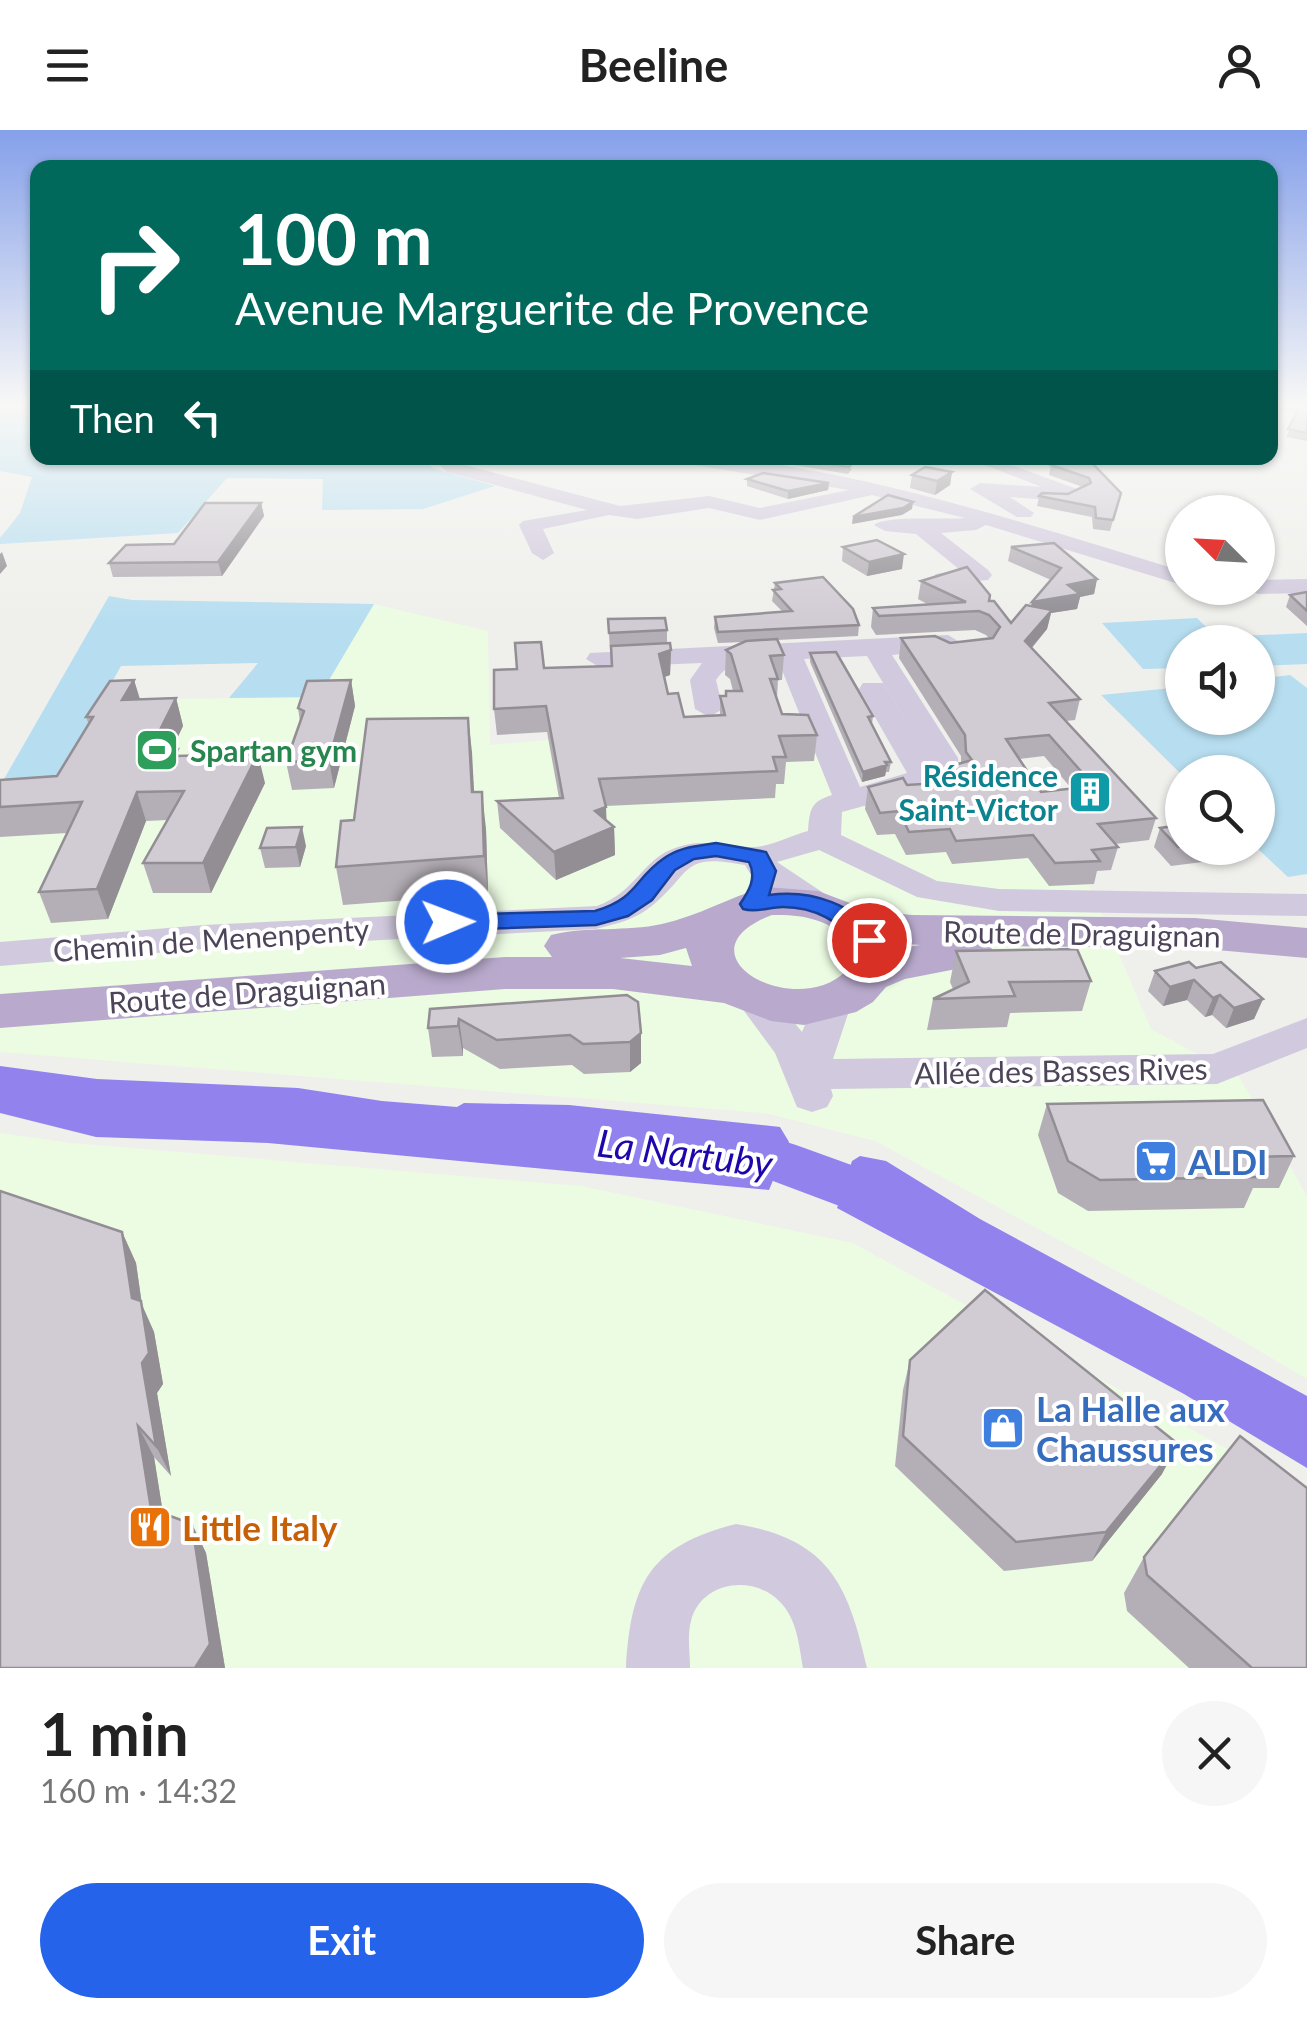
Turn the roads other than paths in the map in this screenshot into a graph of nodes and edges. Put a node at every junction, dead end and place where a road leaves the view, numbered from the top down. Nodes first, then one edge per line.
1 (487, 477) edge
2 (814, 477) edge
3 (1031, 477) edge
4 (879, 490) junction
5 (620, 512) junction
6 (885, 525) dead end
7 (922, 528) junction
8 (1075, 545) junction
9 (543, 553) dead end
10 (1165, 573) edge
11 (944, 579) edge
12 (1307, 586) edge
13 (1275, 587) edge
14 (977, 645) edge
15 (862, 649) junction
16 (788, 652) junction
17 (728, 655) junction
18 (599, 659) dead end
19 (709, 709) dead end
20 (849, 798) junction
21 (824, 840) junction
22 (748, 889) junction
23 (1307, 905) edge
24 (836, 914) junction
25 (1307, 943) edge
26 (0, 954) edge
27 (1307, 964) edge
28 (0, 984) edge
29 (851, 989) junction
30 (744, 994) junction
31 (0, 1011) edge
32 (1307, 1032) edge
33 (810, 1085) junction
34 (658, 1668) edge
35 (835, 1668) edge

1 - 5 street
2 - 4 street
3 - 8 street
4 - 5 street
4 - 8 street
5 - 9 street
6 - 7 street
7 - 8 street
7 - 11 street
8 - 10 street
12 - 13 street
14 - 15 street
15 - 16 street
15 - 20 street
16 - 17 street
16 - 20 street
17 - 18 street
17 - 19 street
20 - 21 street
21 - 22 street
21 - 23 street
22 - 24 main road
22 - 26 street, Chemin de Menenpenty
22 - 28 main road, Route de Draguignan
22 - 30 main road
24 - 25 main road, Route de Draguignan
24 - 29 main road
27 - 29 main road, Route de Draguignan
29 - 30 main road
29 - 33 street
30 - 31 main road, Route de Draguignan
30 - 33 street
32 - 33 street, Allée des Basses Rives
34 - 35 street

